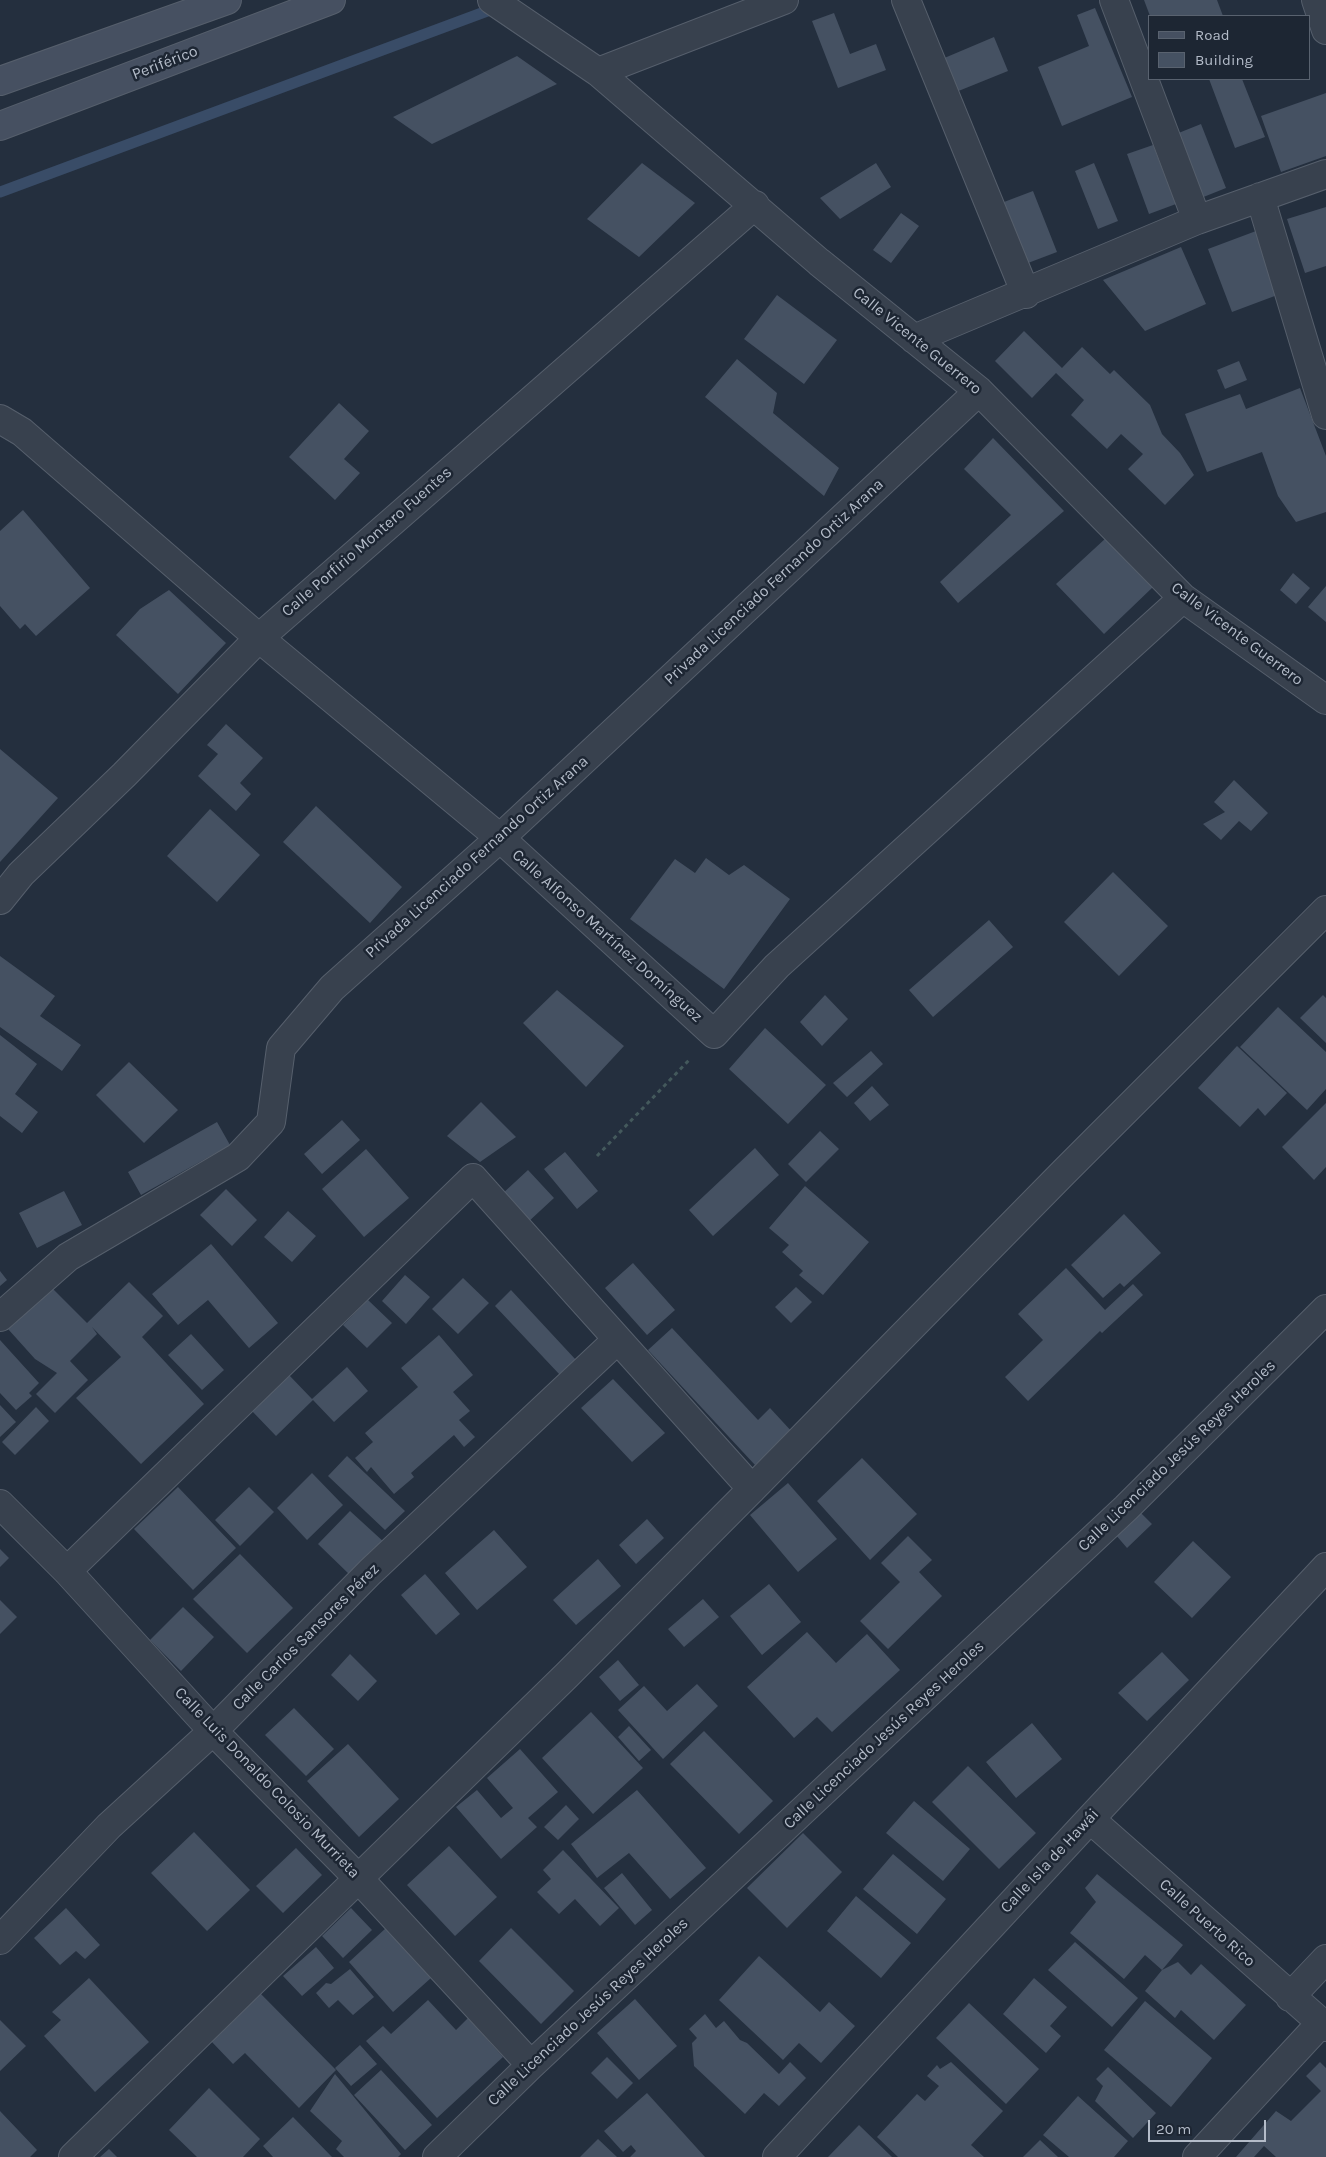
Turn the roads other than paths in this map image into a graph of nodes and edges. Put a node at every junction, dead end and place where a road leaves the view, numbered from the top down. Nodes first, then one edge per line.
1 (227, 0) edge
2 (331, 0) edge
3 (492, 0) edge
4 (784, 0) edge
5 (906, 0) edge
6 (1114, 0) edge
7 (1316, 0) edge
8 (1326, 30) edge
9 (598, 72) junction
10 (0, 81) edge
11 (0, 126) edge
12 (1326, 174) edge
13 (1260, 197) junction
14 (755, 205) junction
15 (1198, 220) junction
16 (1026, 294) junction
17 (914, 338) junction
18 (979, 391) junction
19 (1326, 415) edge
20 (0, 419) edge
21 (1183, 598) junction
22 (258, 638) junction
23 (1324, 696) edge
24 (500, 838) junction
25 (0, 900) edge
26 (1326, 910) edge
27 (1326, 1308) edge
28 (0, 1317) edge
29 (618, 1340) junction
30 (752, 1489) junction
31 (0, 1504) edge
32 (1326, 1567) edge
33 (67, 1571) junction
34 (213, 1731) junction
35 (1090, 1819) junction
36 (360, 1879) junction
37 (0, 1940) edge
38 (1326, 1959) edge
39 (1290, 1997) junction
40 (1324, 2025) edge
41 (531, 2064) junction
42 (73, 2157) edge
43 (437, 2157) edge
44 (777, 2157) edge
45 (1197, 2157) edge

1 - 10 main road
2 - 11 main road, Periférico
3 - 9 street, Calle Vicente Guerrero
4 - 9 street
5 - 16 street
6 - 15 street
7 - 8 street
9 - 14 street, Calle Vicente Guerrero
12 - 13 street
13 - 15 street
13 - 19 street
14 - 17 street, Calle Vicente Guerrero
14 - 22 street, Calle Porfirio Montero Fuentes
15 - 16 street
16 - 17 street
17 - 18 street, Calle Vicente Guerrero
18 - 21 street, Calle Vicente Guerrero
18 - 24 street, Privada Licenciado Fernando Ortiz Arana
20 - 22 street, Calle Alfonso Martínez Domínguez
21 - 23 street, Calle Vicente Guerrero
21 - 24 street, Calle Alfonso Martínez Domínguez
22 - 24 street, Calle Alfonso Martínez Domínguez
22 - 25 street, Calle Porfirio Montero Fuentes
24 - 28 street, Privada Licenciado Fernando Ortiz Arana
26 - 30 street
27 - 41 street, Calle Licenciado Jesús Reyes Heroles
29 - 30 street
29 - 33 street
29 - 34 street, Calle Carlos Sansores Pérez
30 - 36 street
31 - 33 street, Calle Luis Donaldo Colosio Murrieta
32 - 35 street, Calle Isla de Hawái
33 - 34 street, Calle Luis Donaldo Colosio Murrieta
34 - 36 street, Calle Luis Donaldo Colosio Murrieta
34 - 37 street, Calle Carlos Sansores Pérez
35 - 39 street, Calle Puerto Rico
35 - 44 street, Calle Isla de Hawái
36 - 41 street, Calle Luis Donaldo Colosio Murrieta
36 - 42 street
38 - 39 street
39 - 40 street, Calle Puerto Rico
40 - 45 street
41 - 43 street, Calle Licenciado Jesús Reyes Heroles

